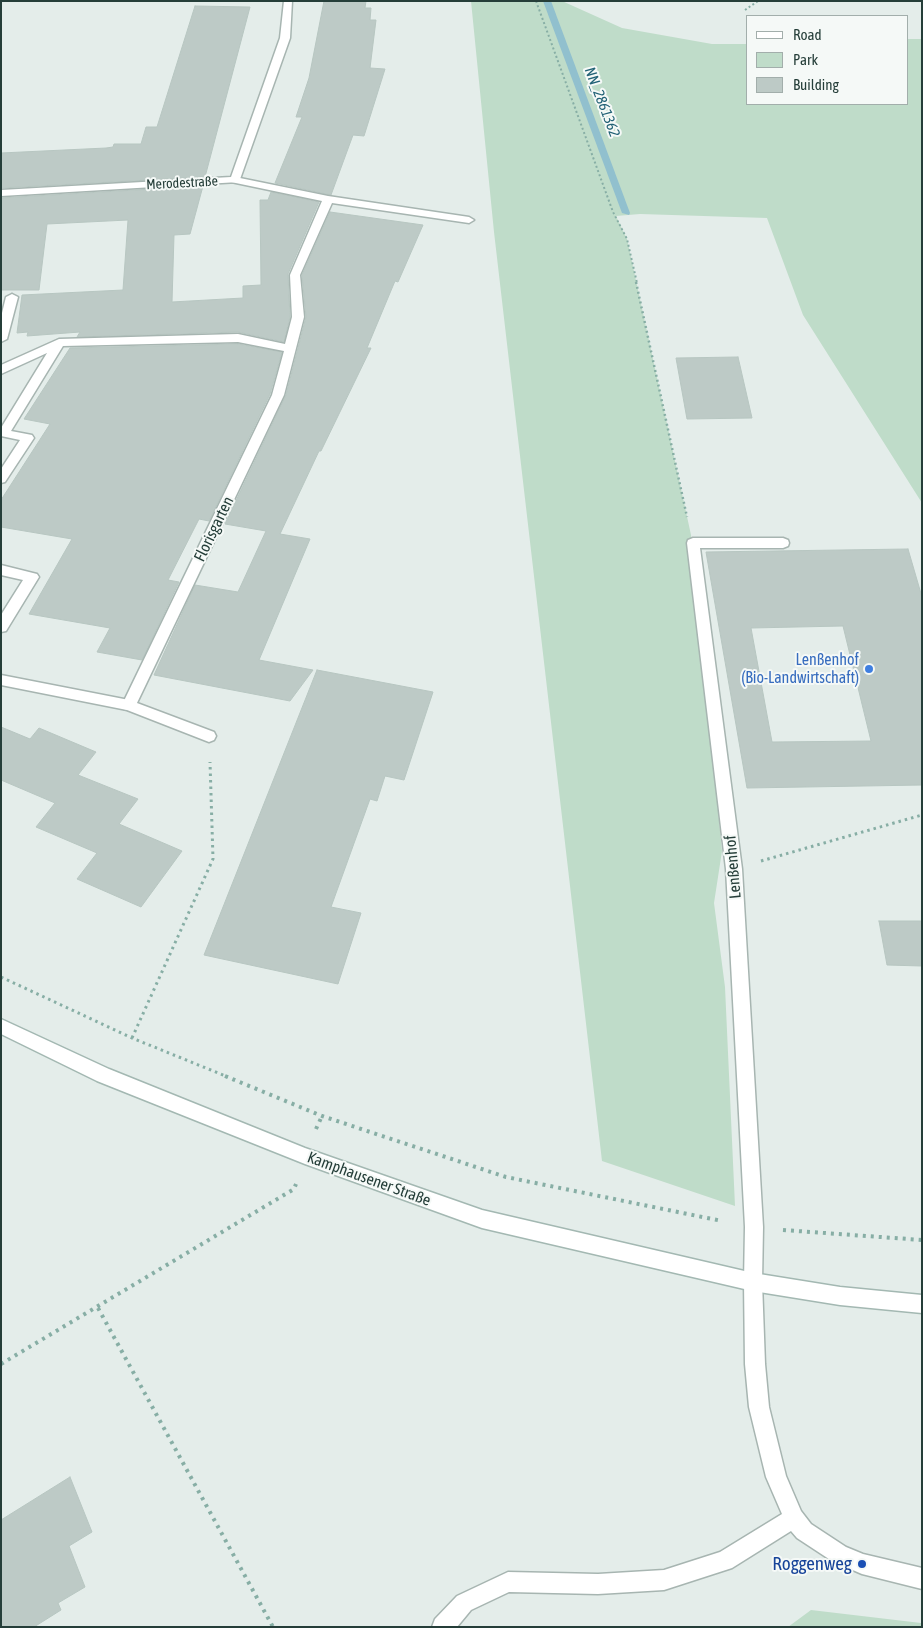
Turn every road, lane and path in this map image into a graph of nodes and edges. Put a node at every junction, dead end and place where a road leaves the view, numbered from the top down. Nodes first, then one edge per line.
1 (288, 1) edge
2 (536, 1) edge
3 (758, 1) edge
4 (745, 10) dead end
5 (235, 180) junction
6 (1, 193) edge
7 (328, 199) junction
8 (469, 220) dead end
9 (12, 297) dead end
10 (1, 339) edge
11 (59, 344) junction
12 (289, 348) junction
13 (1, 370) edge
14 (1, 479) edge
15 (693, 543) junction
16 (783, 543) dead end
17 (1, 570) edge
18 (1, 627) edge
19 (1, 680) edge
20 (129, 705) junction
21 (209, 736) joint
22 (922, 816) edge
23 (734, 868) junction
24 (1, 977) edge
25 (1, 1026) edge
26 (132, 1038) junction
27 (322, 1116) junction
28 (305, 1156) junction
29 (754, 1227) junction
30 (922, 1240) edge
31 (753, 1282) junction
32 (922, 1304) edge
33 (98, 1308) junction
34 (1, 1364) edge
35 (794, 1518) junction
36 (922, 1579) edge
37 (273, 1627) edge
38 (443, 1627) edge

1 - 5 street, Merodestraße
2 - 15 path
3 - 4 path
5 - 6 street, Merodestraße
5 - 7 street
7 - 8 street
7 - 12 street, Florisgarten
9 - 10 street
11 - 12 street
11 - 13 street
11 - 14 street
12 - 20 street, Florisgarten
15 - 16 street
15 - 23 street, Lenßenhof
17 - 18 street
19 - 20 street
20 - 21 street
21 - 26 path
22 - 23 path
23 - 29 street, Lenßenhof
24 - 26 path
25 - 28 street, Kamphausener Straße
26 - 27 path
27 - 28 path
27 - 29 path
28 - 31 street, Kamphausener Straße
28 - 33 path
29 - 30 path
29 - 31 street, Lenßenhof
31 - 32 street, Kamphausener Straße
31 - 35 street, Lenßenhof
33 - 34 path
33 - 37 path
35 - 36 street, Lenßenhof
35 - 38 street

